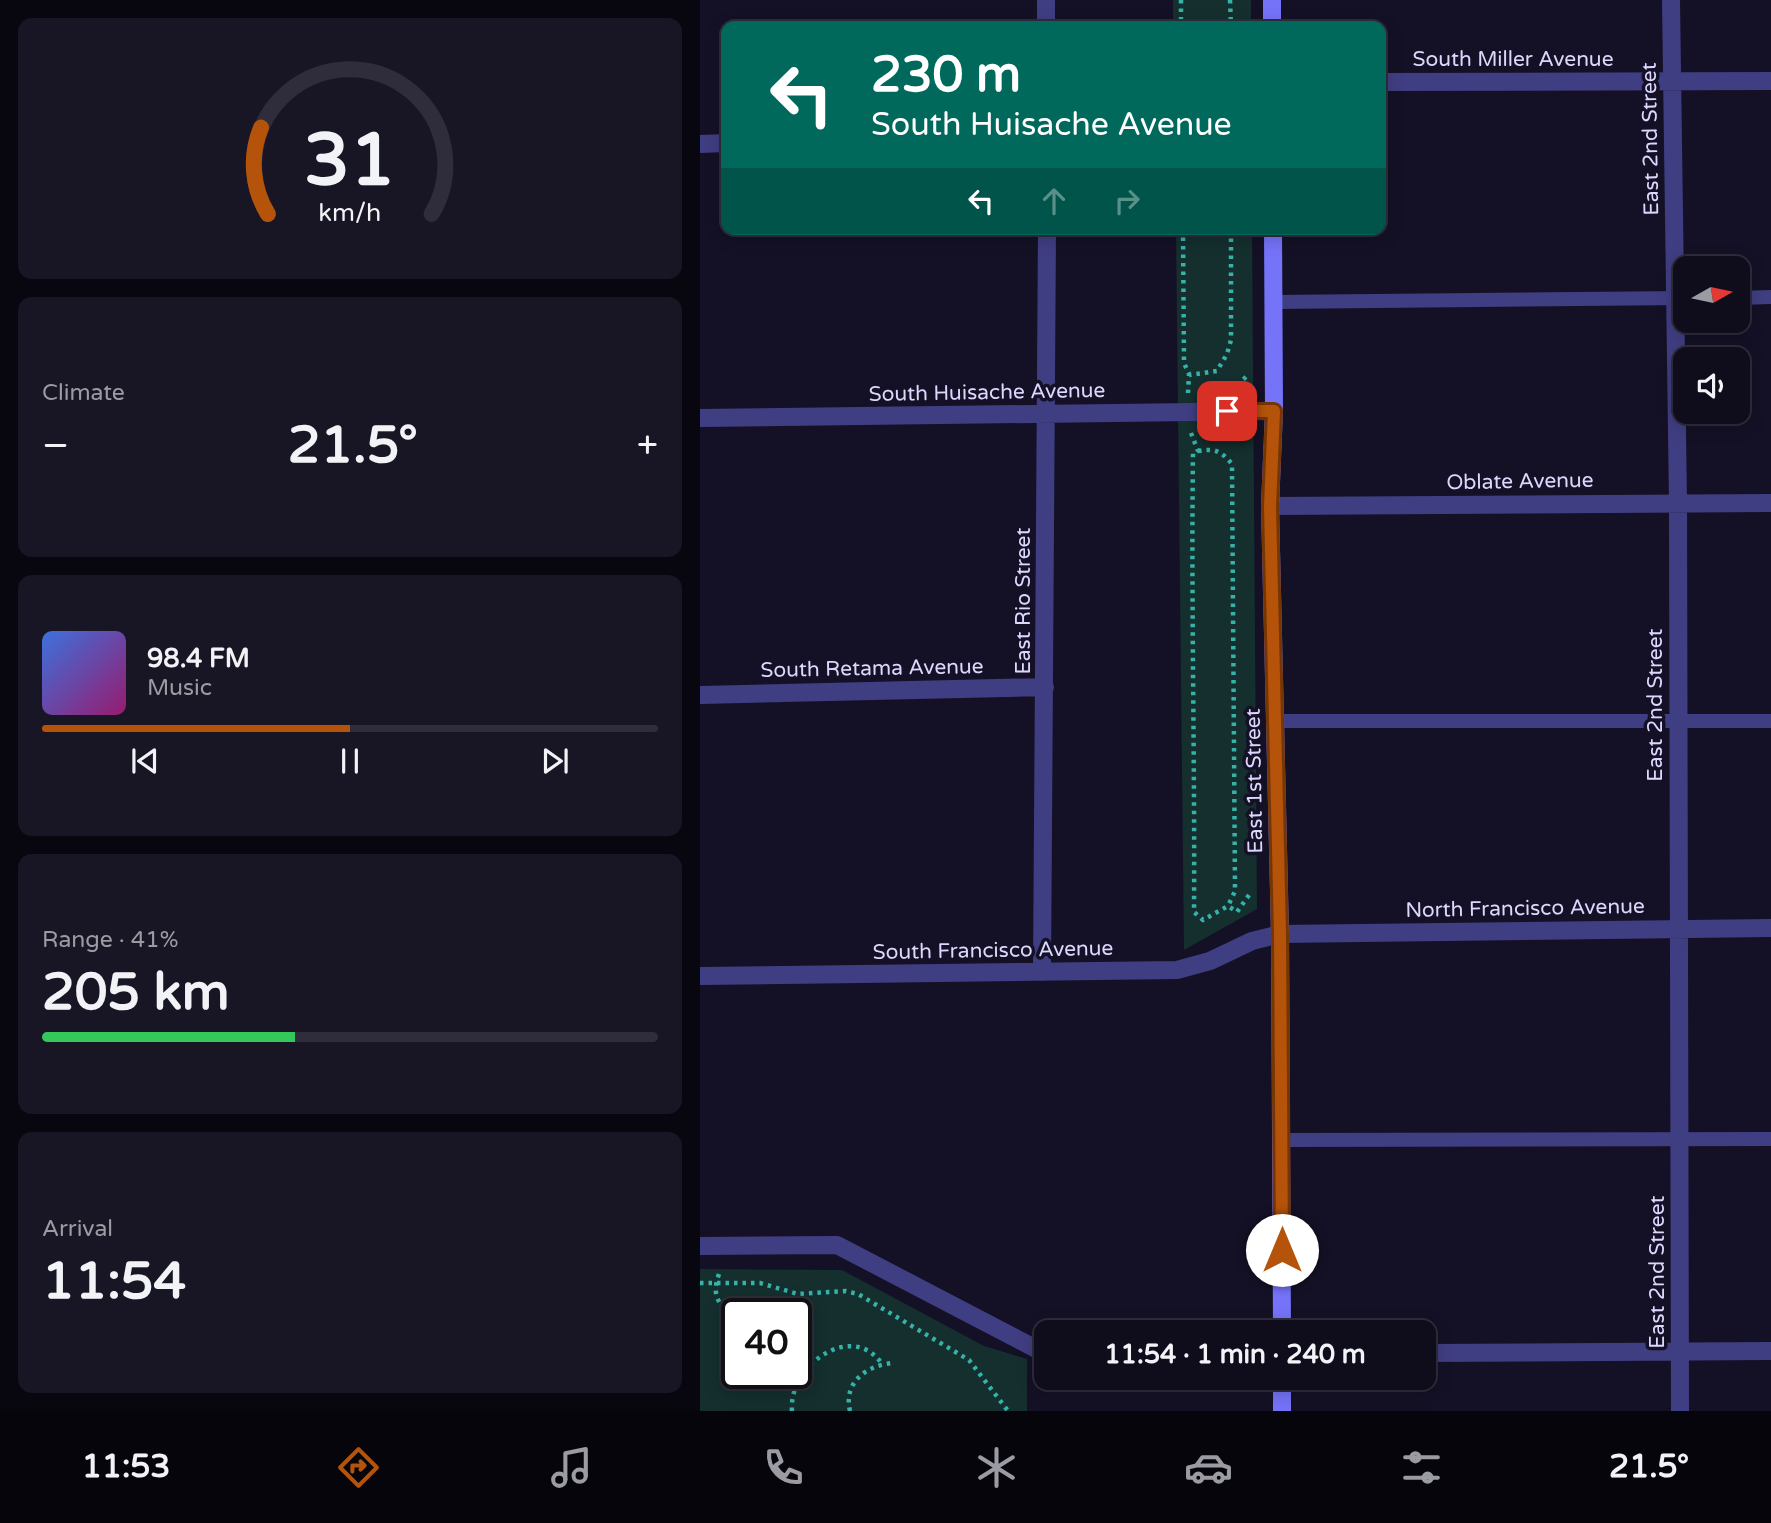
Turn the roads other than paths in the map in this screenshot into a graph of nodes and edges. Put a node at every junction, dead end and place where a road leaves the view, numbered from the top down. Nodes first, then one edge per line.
1 (1046, 0) edge
2 (1272, 0) edge
3 (1671, 0) edge
4 (1046, 21) edge
5 (1272, 21) edge
6 (1671, 81) junction
7 (1771, 81) edge
8 (1386, 82) edge
9 (721, 143) edge
10 (700, 144) edge
11 (1047, 235) edge
12 (1273, 235) edge
13 (1678, 256) edge
14 (1771, 297) edge
15 (1673, 298) edge
16 (1750, 298) edge
17 (1273, 302) junction
18 (1680, 333) edge
19 (1274, 411) junction
20 (1047, 414) junction
21 (700, 418) edge
22 (1678, 502) junction
23 (1771, 503) edge
24 (1270, 506) junction
25 (1045, 687) junction
26 (700, 695) edge
27 (1678, 720) junction
28 (1275, 721) junction
29 (1771, 721) edge
30 (1771, 928) edge
31 (1678, 929) junction
32 (1280, 934) junction
33 (1042, 972) junction
34 (700, 976) edge
35 (1680, 1139) junction
36 (1771, 1139) edge
37 (1282, 1140) junction
38 (700, 1246) edge
39 (1282, 1320) edge
40 (1034, 1348) edge
41 (1771, 1351) edge
42 (1679, 1352) junction
43 (1436, 1353) edge
44 (1282, 1390) edge
45 (1282, 1411) edge
46 (1680, 1411) edge

1 - 4 street
2 - 5 street
3 - 6 street, East 2nd Street
6 - 7 street, South Miller Avenue
6 - 8 street, South Miller Avenue
6 - 13 street, East 2nd Street
9 - 10 street
11 - 20 street, East Rio Street
12 - 17 street, East 1st Street
14 - 16 lane
15 - 17 lane
17 - 19 street, East 1st Street
18 - 22 street, East 2nd Street
19 - 20 street, South Huisache Avenue
19 - 24 street, East 1st Street
20 - 21 street, South Huisache Avenue
20 - 25 street, East Rio Street
22 - 23 street, Oblate Avenue
22 - 24 street, Oblate Avenue
22 - 27 street, East 2nd Street
24 - 28 street, East 1st Street
25 - 26 street, South Retama Avenue
25 - 33 street, East Rio Street
27 - 28 lane
27 - 29 lane
27 - 31 street, East 2nd Street
28 - 32 street, East 1st Street
30 - 31 street, North Francisco Avenue
31 - 32 street, North Francisco Avenue
31 - 35 street, East 2nd Street
32 - 33 street, South Francisco Avenue
32 - 37 street, East 1st Street
33 - 34 street, South Francisco Avenue
35 - 36 lane
35 - 37 lane
35 - 42 street, East 2nd Street
37 - 39 street, East 1st Street
38 - 40 street
41 - 42 street
42 - 43 street
42 - 46 street, East 2nd Street
44 - 45 street

